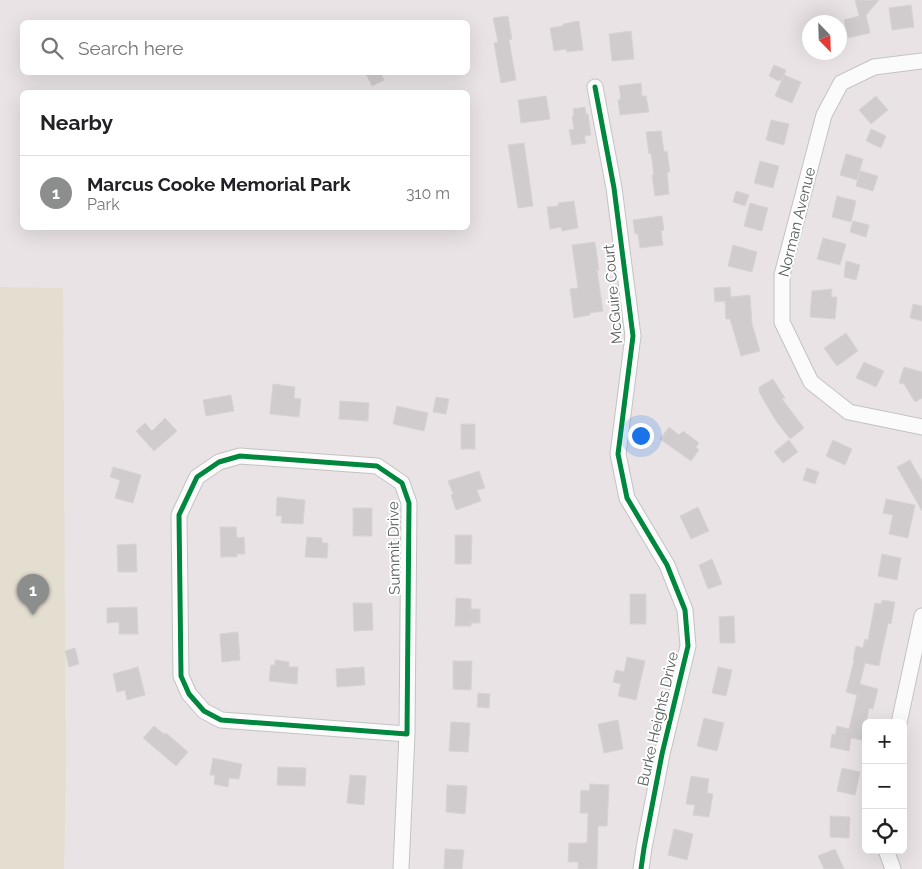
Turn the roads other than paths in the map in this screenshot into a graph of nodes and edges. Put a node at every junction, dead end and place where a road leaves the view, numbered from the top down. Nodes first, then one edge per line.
1 (922, 61) edge
2 (595, 87) dead end
3 (922, 427) edge
4 (628, 498) joint
5 (922, 616) edge
6 (918, 653) edge
7 (900, 719) edge
8 (407, 734) junction
9 (887, 854) edge
10 (401, 869) edge
11 (641, 869) edge
12 (893, 869) edge

1 - 3 street, Norman Avenue
2 - 4 street, McGuire Court
4 - 11 street, Burke Heights Drive
5 - 6 street
6 - 7 street
8 - 8 street, Summit Drive
8 - 10 street, Summit Drive
9 - 12 street

